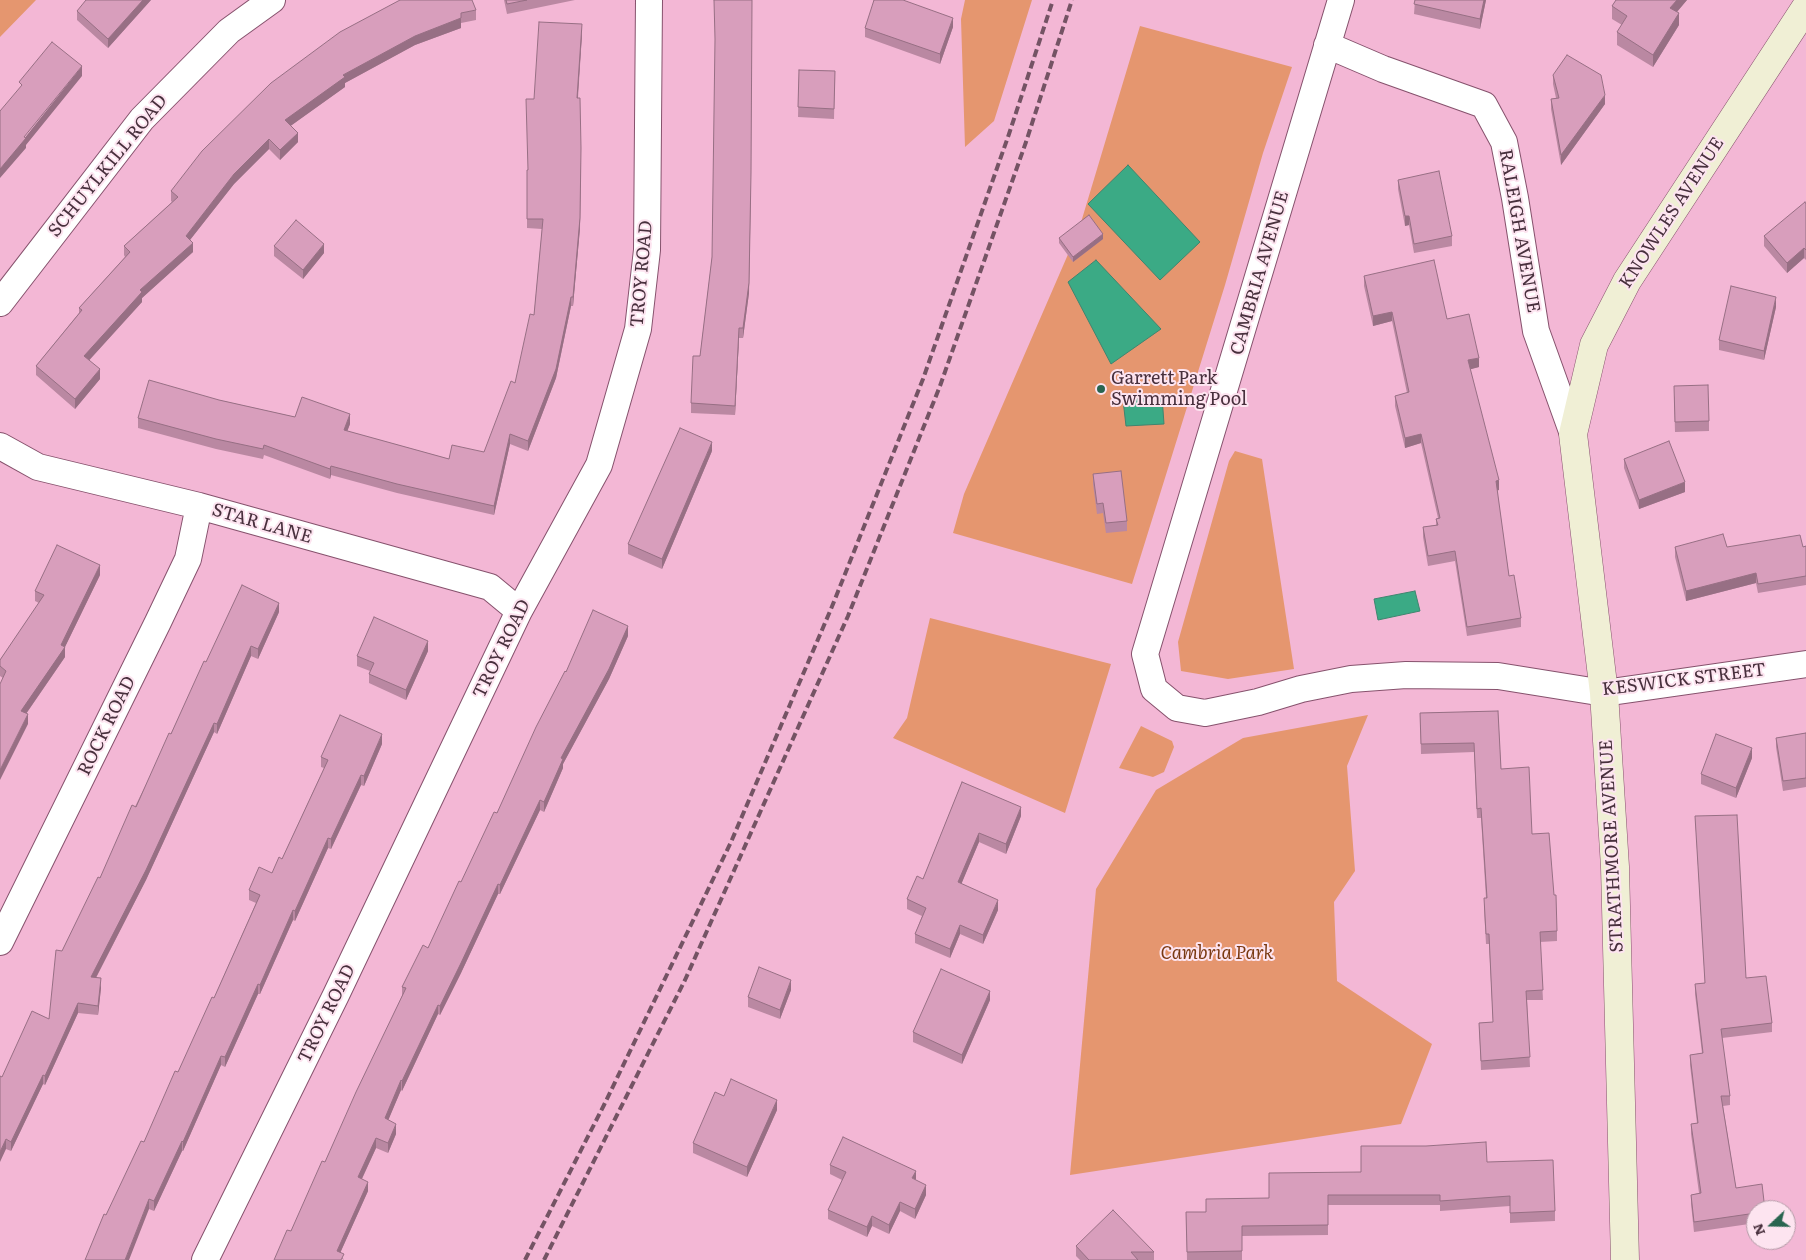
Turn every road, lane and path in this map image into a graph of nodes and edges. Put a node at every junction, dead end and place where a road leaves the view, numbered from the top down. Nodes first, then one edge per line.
1 (272, 0) edge
2 (649, 0) edge
3 (1341, 0) edge
4 (1806, 7) edge
5 (1327, 46) junction
6 (0, 303) edge
7 (1573, 434) junction
8 (0, 446) edge
9 (198, 506) junction
10 (520, 610) junction
11 (1806, 664) edge
12 (1154, 689) joint
13 (1604, 693) junction
14 (0, 942) edge
15 (205, 1260) edge
16 (1625, 1260) edge

1 - 6 street, SCHUYLKILL ROAD
2 - 10 street, TROY ROAD
3 - 5 street, CAMBRIA AVENUE
4 - 7 main road, KNOWLES AVENUE
5 - 7 street, RALEIGH AVENUE
5 - 12 street, CAMBRIA AVENUE
7 - 13 main road, STRATHMORE AVENUE
8 - 9 street, STAR LANE
9 - 10 street, STAR LANE
9 - 14 street, ROCK ROAD
10 - 15 street, TROY ROAD
11 - 13 street, KESWICK STREET
12 - 13 street, KESWICK STREET
13 - 16 main road, STRATHMORE AVENUE

